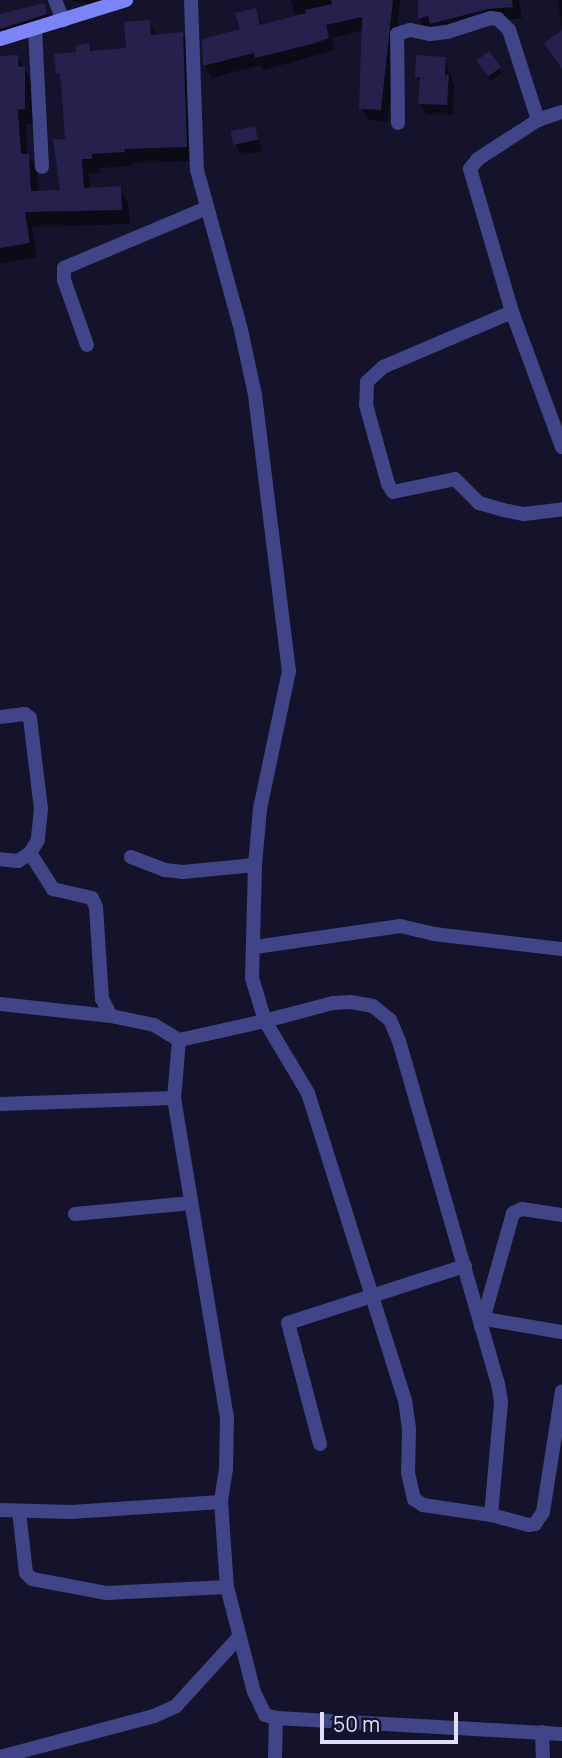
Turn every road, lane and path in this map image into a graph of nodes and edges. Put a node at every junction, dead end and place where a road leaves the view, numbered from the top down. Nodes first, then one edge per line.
1 (55, 0) edge
2 (126, 0) edge
3 (191, 0) edge
4 (63, 20) junction
5 (35, 29) junction
6 (0, 38) edge
7 (562, 112) edge
8 (538, 120) junction
9 (398, 123) dead end
10 (42, 167) dead end
11 (207, 208) junction
12 (512, 312) junction
13 (87, 345) dead end
14 (562, 447) edge
15 (562, 509) edge
16 (0, 717) edge
17 (30, 853) junction
18 (131, 857) dead end
19 (0, 859) edge
20 (255, 865) junction
21 (255, 947) junction
22 (562, 949) edge
23 (0, 1004) edge
24 (111, 1016) junction
25 (265, 1021) junction
26 (179, 1040) junction
27 (174, 1098) junction
28 (0, 1104) edge
29 (191, 1203) junction
30 (75, 1214) dead end
31 (562, 1216) edge
32 (466, 1266) junction
33 (370, 1296) junction
34 (482, 1324) junction
35 (562, 1332) edge
36 (562, 1391) edge
37 (320, 1444) dead end
38 (221, 1502) junction
39 (0, 1510) edge
40 (19, 1511) junction
41 (491, 1515) junction
42 (227, 1587) junction
43 (239, 1637) junction
44 (276, 1718) junction
45 (542, 1732) junction
46 (562, 1734) edge
47 (0, 1756) edge
48 (275, 1758) edge
49 (543, 1758) edge

1 - 4 street
2 - 4 main road
3 - 11 street
4 - 5 main road
5 - 6 main road
5 - 10 street
7 - 8 street
8 - 9 street
8 - 12 street
11 - 13 street
11 - 20 street
12 - 14 street
12 - 15 street
16 - 17 street
17 - 19 street
17 - 24 street
18 - 20 street
20 - 21 street
21 - 22 street
21 - 25 street
23 - 24 street
24 - 26 street
25 - 26 street
25 - 32 street
25 - 33 street
26 - 27 street
27 - 28 street
27 - 29 street
29 - 30 street
29 - 38 street
31 - 34 street
32 - 33 street
32 - 34 street
33 - 37 street
33 - 41 street
34 - 35 street
34 - 41 street
36 - 41 street
38 - 40 street
38 - 42 street
39 - 40 street
40 - 42 street
42 - 43 street
43 - 44 street
43 - 47 street
44 - 45 street
44 - 48 street
45 - 46 street
45 - 49 street

